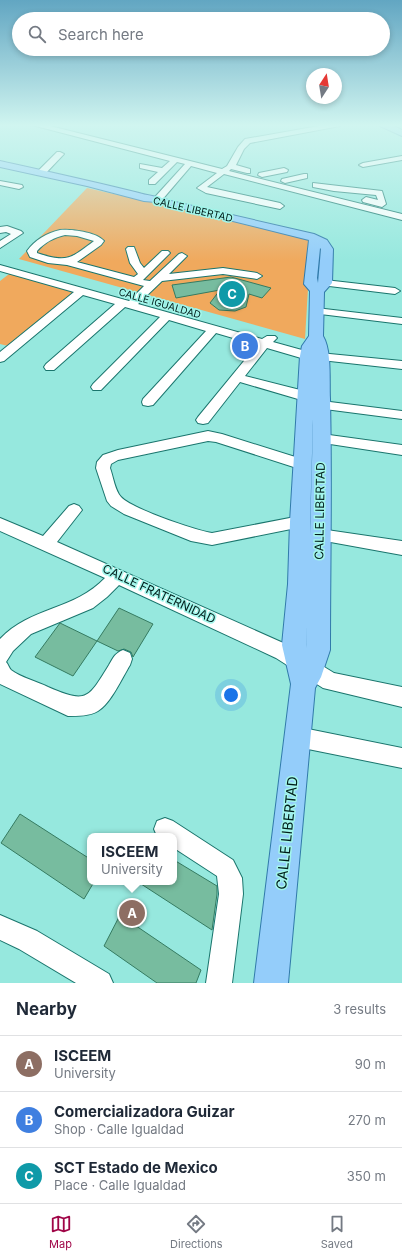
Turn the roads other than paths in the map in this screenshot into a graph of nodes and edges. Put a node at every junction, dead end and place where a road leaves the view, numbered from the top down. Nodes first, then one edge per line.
1 (27, 170) edge
2 (44, 170) edge
3 (165, 170) edge
4 (184, 170) edge
5 (227, 170) edge
6 (231, 170) edge
7 (232, 170) edge
8 (41, 173) junction
9 (302, 177) junction
10 (277, 179) junction
11 (152, 182) dead end
12 (0, 183) edge
13 (19, 187) dead end
14 (158, 199) junction
15 (282, 203) dead end
16 (382, 208) junction
17 (402, 217) edge
18 (0, 230) edge
19 (0, 245) edge
20 (131, 249) dead end
21 (165, 252) dead end
22 (182, 256) dead end
23 (0, 257) edge
24 (68, 262) junction
25 (5, 269) edge
26 (257, 276) dead end
27 (0, 277) edge
28 (139, 277) junction
29 (159, 278) junction
30 (151, 285) junction
31 (321, 287) junction
32 (82, 291) junction
33 (395, 291) dead end
34 (131, 302) junction
35 (316, 311) junction
36 (167, 316) junction
37 (402, 321) edge
38 (214, 329) junction
39 (269, 340) junction
40 (315, 349) junction
41 (0, 358) edge
42 (402, 366) edge
43 (50, 367) dead end
44 (237, 378) junction
45 (97, 387) dead end
46 (314, 401) junction
47 (148, 402) dead end
48 (402, 415) edge
49 (203, 420) dead end
50 (322, 439) junction
51 (402, 450) edge
52 (303, 465) junction
53 (74, 510) dead end
54 (300, 522) junction
55 (0, 524) edge
56 (320, 535) junction
57 (46, 544) junction
58 (402, 548) edge
59 (117, 575) junction
60 (0, 656) edge
61 (123, 659) dead end
62 (0, 669) edge
63 (306, 671) junction
64 (402, 697) edge
65 (298, 737) junction
66 (402, 758) edge
67 (165, 829) dead end
68 (171, 833) edge
69 (177, 837) edge
70 (0, 927) edge
71 (100, 983) edge
72 (219, 983) edge
73 (271, 983) edge

1 - 8 main road, CALLE LIBERTAD
2 - 8 street
3 - 11 street
4 - 14 street
5 - 15 street
6 - 16 street
7 - 10 street
8 - 14 main road, CALLE LIBERTAD
9 - 10 street
9 - 10 street
9 - 10 street
9 - 10 street
9 - 16 street
12 - 13 street
14 - 31 main road, CALLE LIBERTAD
16 - 17 street
18 - 19 street
20 - 28 street
21 - 28 street
22 - 29 street
23 - 34 street, CALLE IGUALDAD
24 - 24 street
24 - 28 street
25 - 27 street
25 - 32 street, CALLE IGUALDAD
26 - 29 street
28 - 30 street
29 - 30 street
30 - 34 street
31 - 33 street
31 - 35 main road, CALLE LIBERTAD
32 - 34 street, CALLE IGUALDAD
32 - 41 street
34 - 36 street, CALLE IGUALDAD
34 - 39 street, CALLE IGUALDAD
34 - 43 street
35 - 37 street
35 - 40 main road, CALLE LIBERTAD
36 - 38 street, CALLE IGUALDAD
36 - 45 street
38 - 39 street, CALLE IGUALDAD
38 - 47 street
39 - 40 street, CALLE IGUALDAD
39 - 44 street
40 - 42 street, CALLE IGUALDAD
40 - 46 main road, CALLE LIBERTAD
44 - 46 street
44 - 49 street
46 - 48 street
46 - 50 main road, CALLE LIBERTAD
46 - 52 main road, CALLE LIBERTAD
50 - 51 street
50 - 56 main road, CALLE LIBERTAD
52 - 54 main road, CALLE LIBERTAD
52 - 54 street
53 - 57 street
54 - 63 main road, CALLE LIBERTAD
55 - 57 street, CALLE FRATERNIDAD
56 - 58 street
56 - 63 main road, CALLE LIBERTAD
57 - 59 street, CALLE FRATERNIDAD
59 - 60 street
59 - 63 street, CALLE FRATERNIDAD
61 - 62 street
63 - 64 street, CALLE FRATERNIDAD
63 - 65 main road, CALLE LIBERTAD
65 - 66 street
65 - 73 main road, CALLE LIBERTAD
67 - 68 street
69 - 72 street
70 - 71 street

